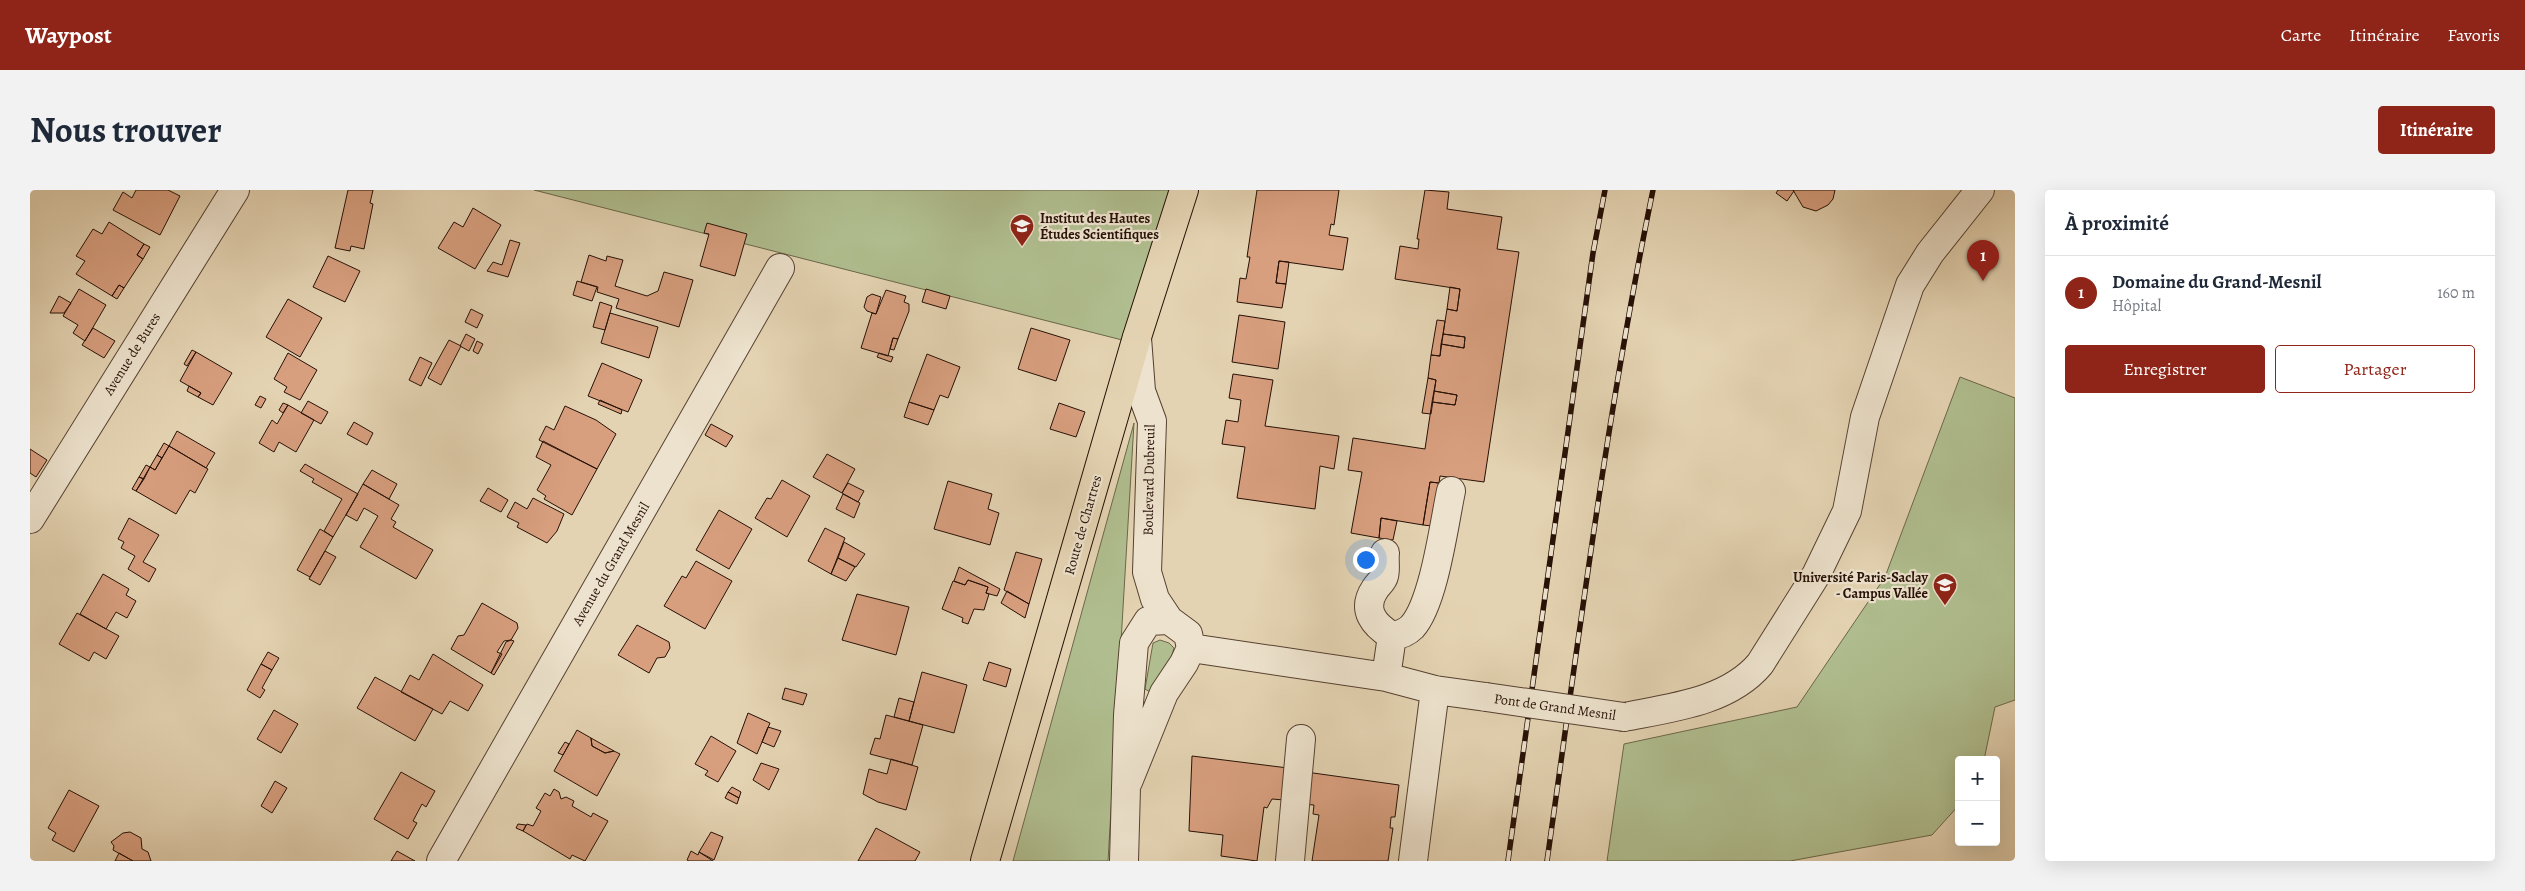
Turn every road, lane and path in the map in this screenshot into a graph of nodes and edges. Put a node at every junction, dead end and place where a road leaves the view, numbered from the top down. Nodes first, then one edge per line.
1 (235, 190) edge
2 (1184, 190) edge
3 (1980, 190) edge
4 (780, 268) dead end
5 (1137, 337) junction
6 (1451, 491) dead end
7 (30, 519) edge
8 (1385, 553) dead end
9 (1169, 620) junction
10 (1392, 636) junction
11 (1191, 648) junction
12 (1386, 677) junction
13 (1435, 690) junction
14 (1301, 740) dead end
15 (1128, 782) junction
16 (442, 861) edge
17 (985, 861) edge
18 (1124, 861) edge
19 (1290, 861) edge
20 (1413, 861) edge

1 - 7 street, Avenue de Bures
2 - 5 main road, Route de Chartres
3 - 13 street, Pont de Grand Mesnil, bridge
4 - 16 street, Avenue du Grand Mesnil
5 - 9 street, Boulevard Dubreuil
5 - 17 main road, Route de Chartres
6 - 10 street
8 - 10 street
9 - 11 street, Boulevard Dubreuil
9 - 15 street
10 - 12 street
11 - 12 street, Pont de Grand Mesnil
11 - 15 street
12 - 13 street, Pont de Grand Mesnil
13 - 20 street
14 - 19 street
15 - 18 street

